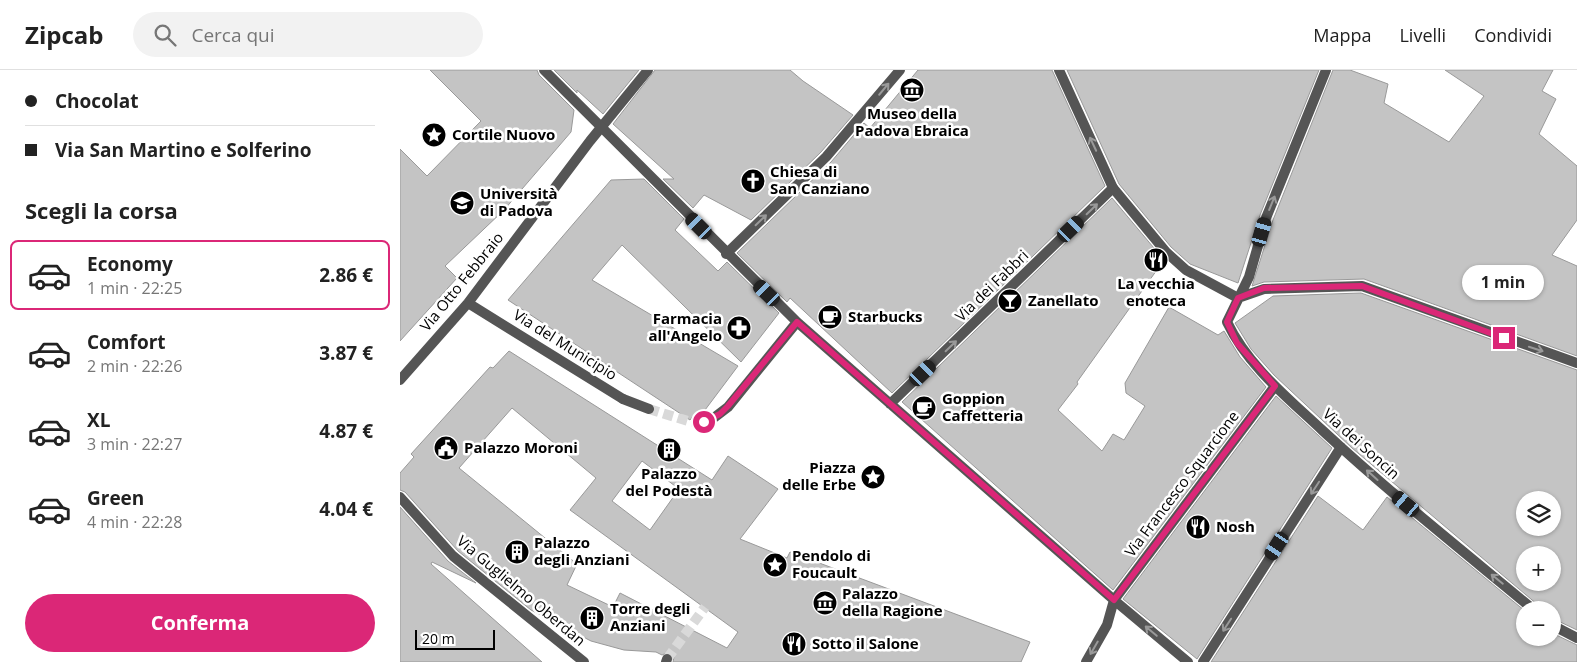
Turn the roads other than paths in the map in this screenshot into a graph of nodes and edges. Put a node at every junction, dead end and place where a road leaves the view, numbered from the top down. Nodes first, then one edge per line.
1 (544, 70) edge
2 (648, 70) edge
3 (900, 70) edge
4 (1059, 70) edge
5 (1326, 70) edge
6 (602, 129) junction
7 (1114, 188) junction
8 (726, 254) junction
9 (1238, 298) junction
10 (468, 303) junction
11 (797, 322) junction
12 (1577, 363) edge
13 (400, 380) edge
14 (1275, 386) junction
15 (890, 404) junction
16 (649, 409) tunnel mouth
17 (697, 422) tunnel mouth
18 (1341, 448) junction
19 (400, 498) edge
20 (1114, 600) junction
21 (1523, 601) edge
22 (1561, 630) edge
23 (1577, 638) edge
24 (584, 662) edge
25 (1086, 662) edge
26 (1188, 662) edge
27 (1203, 662) edge

1 - 6 street
2 - 6 street, Via Otto Febbraio
8 -> 3 street
7 -> 4 street
9 -> 5 street
6 - 8 street
6 - 10 street, Via Otto Febbraio
7 - 9 street
15 -> 7 street, Via dei Fabbri
8 - 11 street
9 -> 12 street
9 - 14 street, Via dei Soncin
10 - 13 street, Via Otto Febbraio
10 - 16 street, Via del Municipio
11 - 15 street
11 - 17 street
14 - 18 street, Via dei Soncin
14 - 20 street, Via Francesco Squarcione
15 - 20 street
21 -> 18 street, Via dei Soncin
18 -> 27 street
19 - 24 street, Via Guglielmo Oberdan
20 -> 25 street
26 -> 20 street
22 - 23 street

